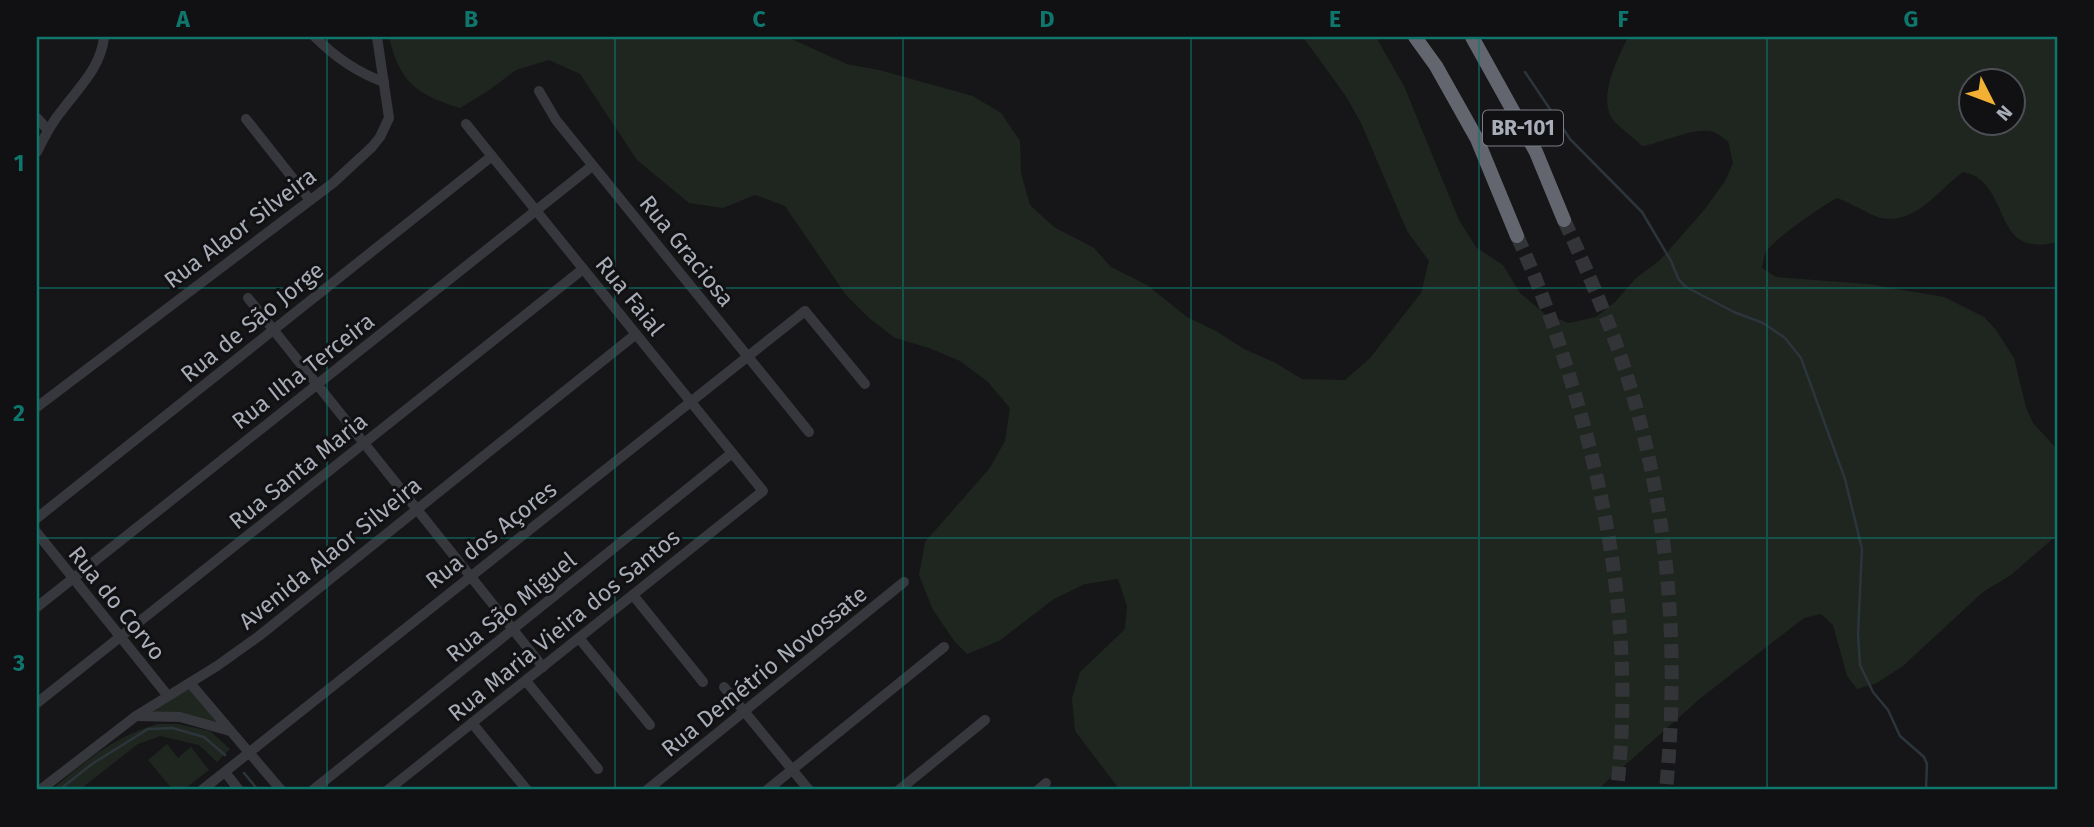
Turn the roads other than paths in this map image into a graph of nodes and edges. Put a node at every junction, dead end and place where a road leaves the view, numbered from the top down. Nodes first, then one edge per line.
1 (104, 37) edge
2 (315, 37) edge
3 (377, 37) edge
4 (1415, 37) edge
5 (1472, 37) edge
6 (384, 82) junction
7 (539, 91) dead end
8 (37, 118) edge
9 (246, 119) dead end
10 (466, 124) dead end
11 (48, 130) junction
12 (37, 152) edge
13 (492, 156) junction
14 (592, 166) junction
15 (310, 200) junction
16 (536, 211) junction
17 (1564, 220) tunnel mouth
18 (1517, 236) tunnel mouth
19 (583, 269) junction
20 (248, 298) dead end
21 (273, 329) junction
22 (636, 334) junction
23 (748, 356) junction
24 (317, 384) junction
25 (865, 384) dead end
26 (691, 402) junction
27 (37, 407) edge
28 (809, 432) dead end
29 (364, 443) junction
30 (733, 453) junction
31 (763, 491) joint
32 (416, 509) junction
33 (37, 518) edge
34 (37, 533) edge
35 (470, 577) junction
36 (73, 578) junction
37 (904, 582) dead end
38 (633, 595) junction
39 (37, 607) edge
40 (513, 630) junction
41 (120, 637) junction
42 (579, 638) junction
43 (944, 647) dead end
44 (543, 667) junction
45 (526, 681) junction
46 (703, 682) dead end
47 (190, 683) junction
48 (724, 687) dead end
49 (168, 696) junction
50 (37, 704) edge
51 (744, 712) junction
52 (136, 716) junction
53 (985, 720) dead end
54 (472, 723) junction
55 (650, 725) dead end
56 (231, 731) junction
57 (249, 752) junction
58 (598, 769) dead end
59 (792, 770) junction
60 (225, 772) junction
61 (1046, 783) dead end
62 (40, 790) edge
63 (202, 790) edge
64 (239, 790) edge
65 (281, 790) edge
66 (313, 790) edge
67 (388, 790) edge
68 (527, 790) edge
69 (648, 790) edge
70 (767, 790) edge
71 (809, 790) edge
72 (899, 790) edge
73 (1038, 790) edge

1 - 11 street
2 - 6 street
3 - 6 street, Rua Alaor Silveira
4 - 18 highway, BR-101
5 - 17 highway, BR-101
6 - 15 street, Rua Alaor Silveira
7 - 14 street, Rua Graciosa
8 - 11 street
9 - 15 street
10 - 13 street, Rua Faial
11 - 12 street
13 - 16 street, Rua Faial
13 - 21 street, Rua de São Jorge
14 - 16 street, Rua Ilha Terceira
14 - 23 street, Rua Graciosa
15 - 27 street, Rua Alaor Silveira
16 - 19 street, Rua Faial
16 - 24 street, Rua Ilha Terceira
19 - 22 street, Rua Faial
19 - 29 street, Rua Santa Maria
20 - 21 street
21 - 24 street
21 - 33 street, Rua de São Jorge
22 - 26 street, Rua Faial
22 - 32 street, Avenida Alaor Silveira
23 - 25 street, Rua dos Açores
23 - 26 street, Rua dos Açores
23 - 28 street, Rua Graciosa
24 - 29 street
24 - 36 street, Rua Ilha Terceira
26 - 30 street, Rua Faial
26 - 35 street, Rua dos Açores
29 - 32 street
29 - 41 street, Rua Santa Maria
30 - 31 street, Rua Faial
30 - 40 street, Rua São Miguel
31 - 38 street, Rua Maria Vieira dos Santos
32 - 35 street
32 - 47 street, Avenida Alaor Silveira
34 - 36 street, Rua do Corvo
35 - 40 street
35 - 57 street, Rua dos Açores
36 - 39 street, Rua Ilha Terceira
36 - 41 street, Rua do Corvo
37 - 51 street, Rua Demétrio Novossate
38 - 42 street, Rua Maria Vieira dos Santos
38 - 46 street
40 - 44 street
40 - 66 street, Rua São Miguel
41 - 49 street, Rua do Corvo
41 - 50 street, Rua Santa Maria
42 - 44 street, Rua Maria Vieira dos Santos
42 - 55 street
43 - 59 street
44 - 45 street, Rua Maria Vieira dos Santos
45 - 54 street, Rua Maria Vieira dos Santos
45 - 58 street
47 - 49 street, Avenida Alaor Silveira
47 - 56 street
48 - 51 street
49 - 52 street, Avenida Alaor Silveira
51 - 59 street
51 - 69 street, Rua Demétrio Novossate
52 - 56 street
52 - 62 street, Avenida Alaor Silveira
53 - 72 street
54 - 67 street, Rua Maria Vieira dos Santos
54 - 68 street
56 - 57 street
57 - 60 street, Rua dos Açores
57 - 65 street
59 - 70 street
59 - 71 street
60 - 63 street, Rua dos Açores
60 - 64 street
61 - 73 street

